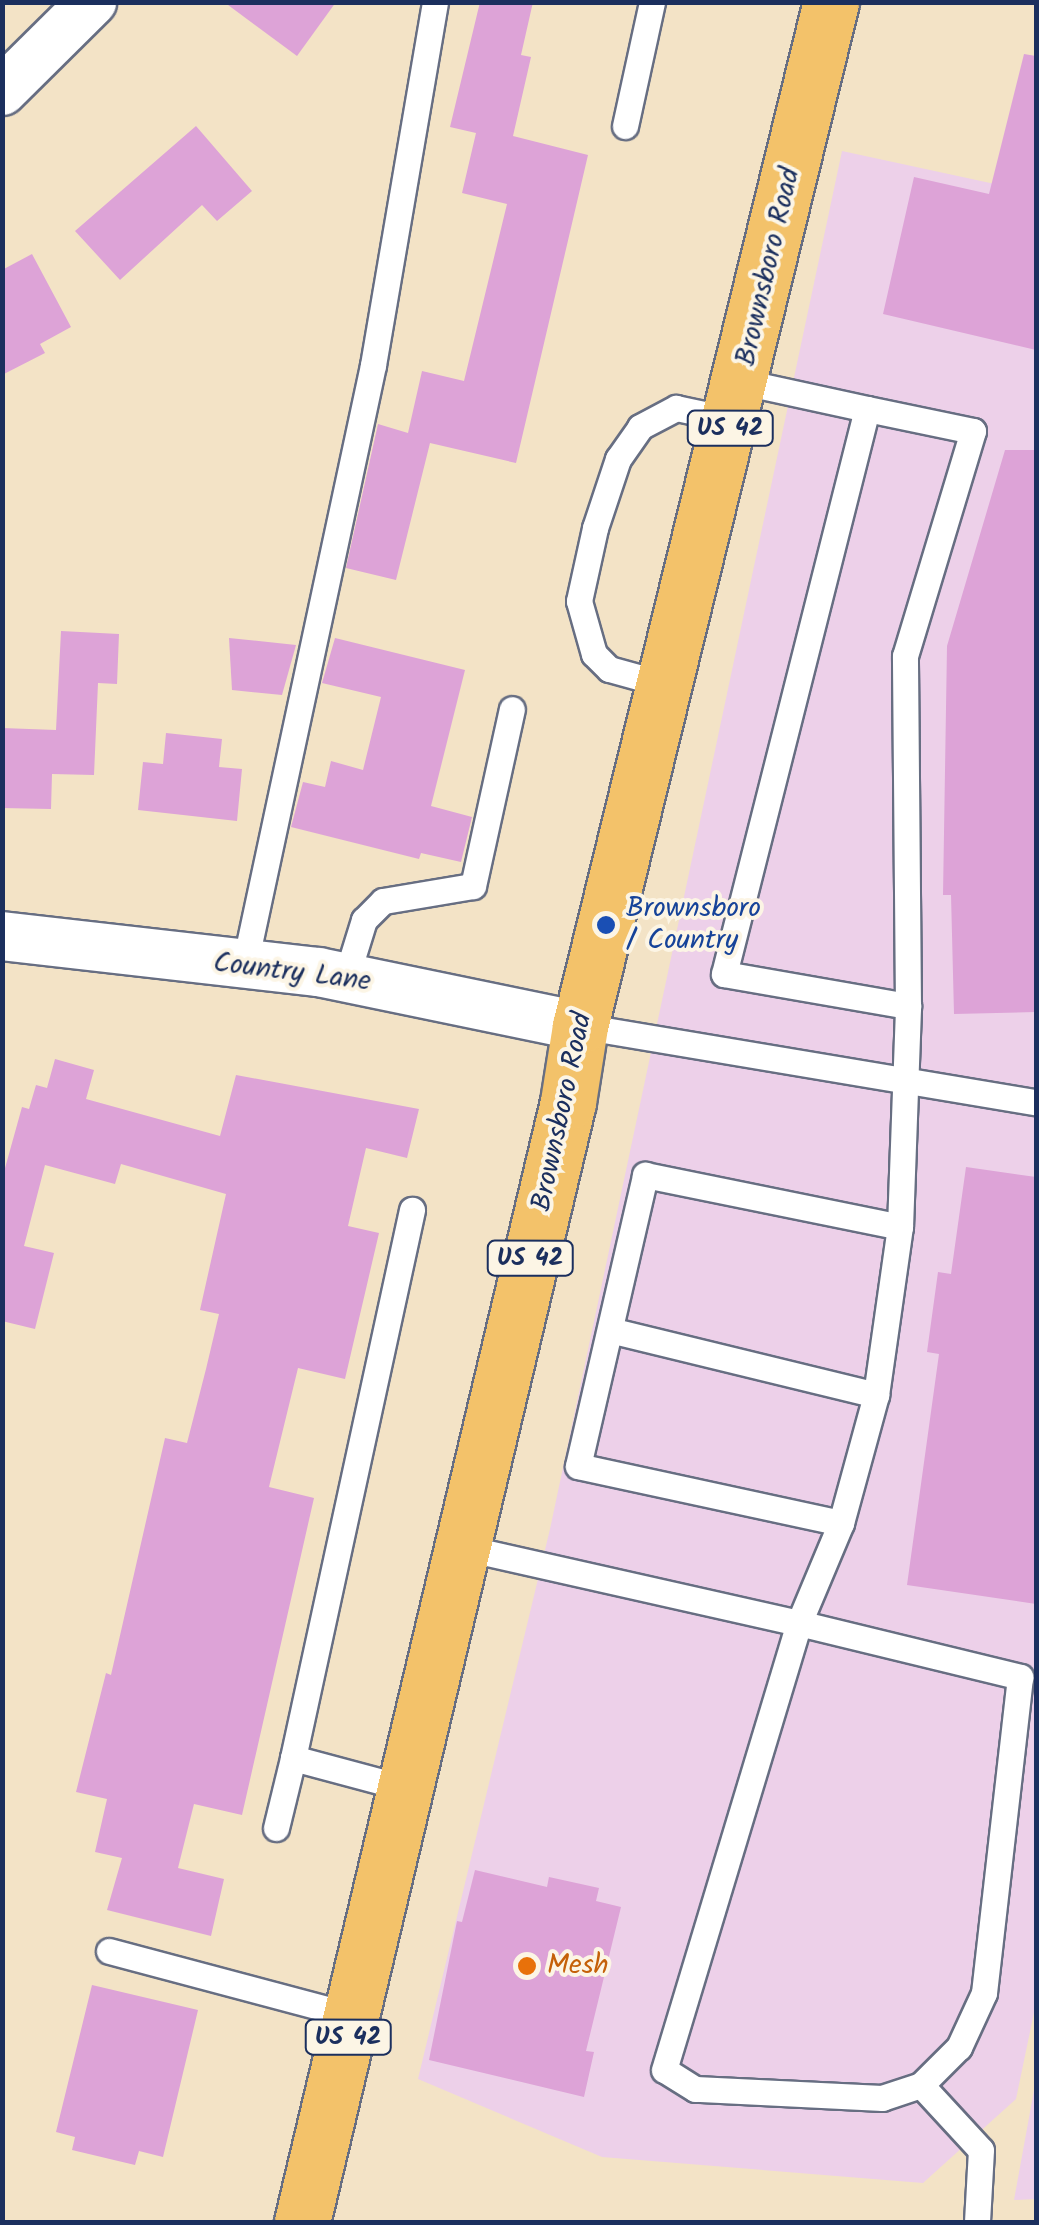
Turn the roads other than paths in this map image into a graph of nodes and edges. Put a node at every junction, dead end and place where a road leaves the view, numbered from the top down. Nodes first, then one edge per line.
1 (92, 2) edge
2 (436, 2) edge
3 (652, 2) edge
4 (831, 2) edge
5 (2, 92) edge
6 (626, 126) dead end
7 (737, 401) junction
8 (867, 409) junction
9 (666, 685) junction
10 (512, 709) dead end
11 (2, 936) edge
12 (244, 968) junction
13 (346, 978) junction
14 (908, 1006) junction
15 (580, 1026) junction
16 (905, 1080) junction
17 (1036, 1102) edge
18 (412, 1210) dead end
19 (900, 1227) junction
20 (610, 1330) junction
21 (876, 1395) junction
22 (841, 1523) junction
23 (461, 1548) junction
24 (800, 1623) junction
25 (293, 1758) junction
26 (406, 1788) junction
27 (276, 1828) dead end
28 (109, 1952) dead end
29 (353, 2016) junction
30 (921, 2085) junction
31 (302, 2222) edge
32 (977, 2222) edge

1 - 5 street
2 - 12 lane
3 - 6 lane
4 - 7 main road, Brownsboro Road / US 42
7 - 8 lane
7 - 9 main road, Brownsboro Road / US 42
7 - 9 lane
8 - 14 lane
8 - 14 lane
9 - 15 main road, Brownsboro Road / US 42
10 - 13 lane
11 - 12 street, Country Lane
12 - 13 street, Country Lane
13 - 15 street, Country Lane
14 - 16 lane
15 - 16 lane
15 - 23 main road, Brownsboro Road / US 42
16 - 17 lane
16 - 19 lane
18 - 25 lane
19 - 20 lane
19 - 21 lane
20 - 21 lane
20 - 22 lane
21 - 22 lane
22 - 24 lane
23 - 24 lane
23 - 26 main road, Brownsboro Road / US 42
24 - 30 lane
24 - 30 lane
25 - 26 lane
25 - 27 lane
26 - 29 main road, Brownsboro Road / US 42
28 - 29 lane
29 - 31 main road, Brownsboro Road / US 42
30 - 32 lane

